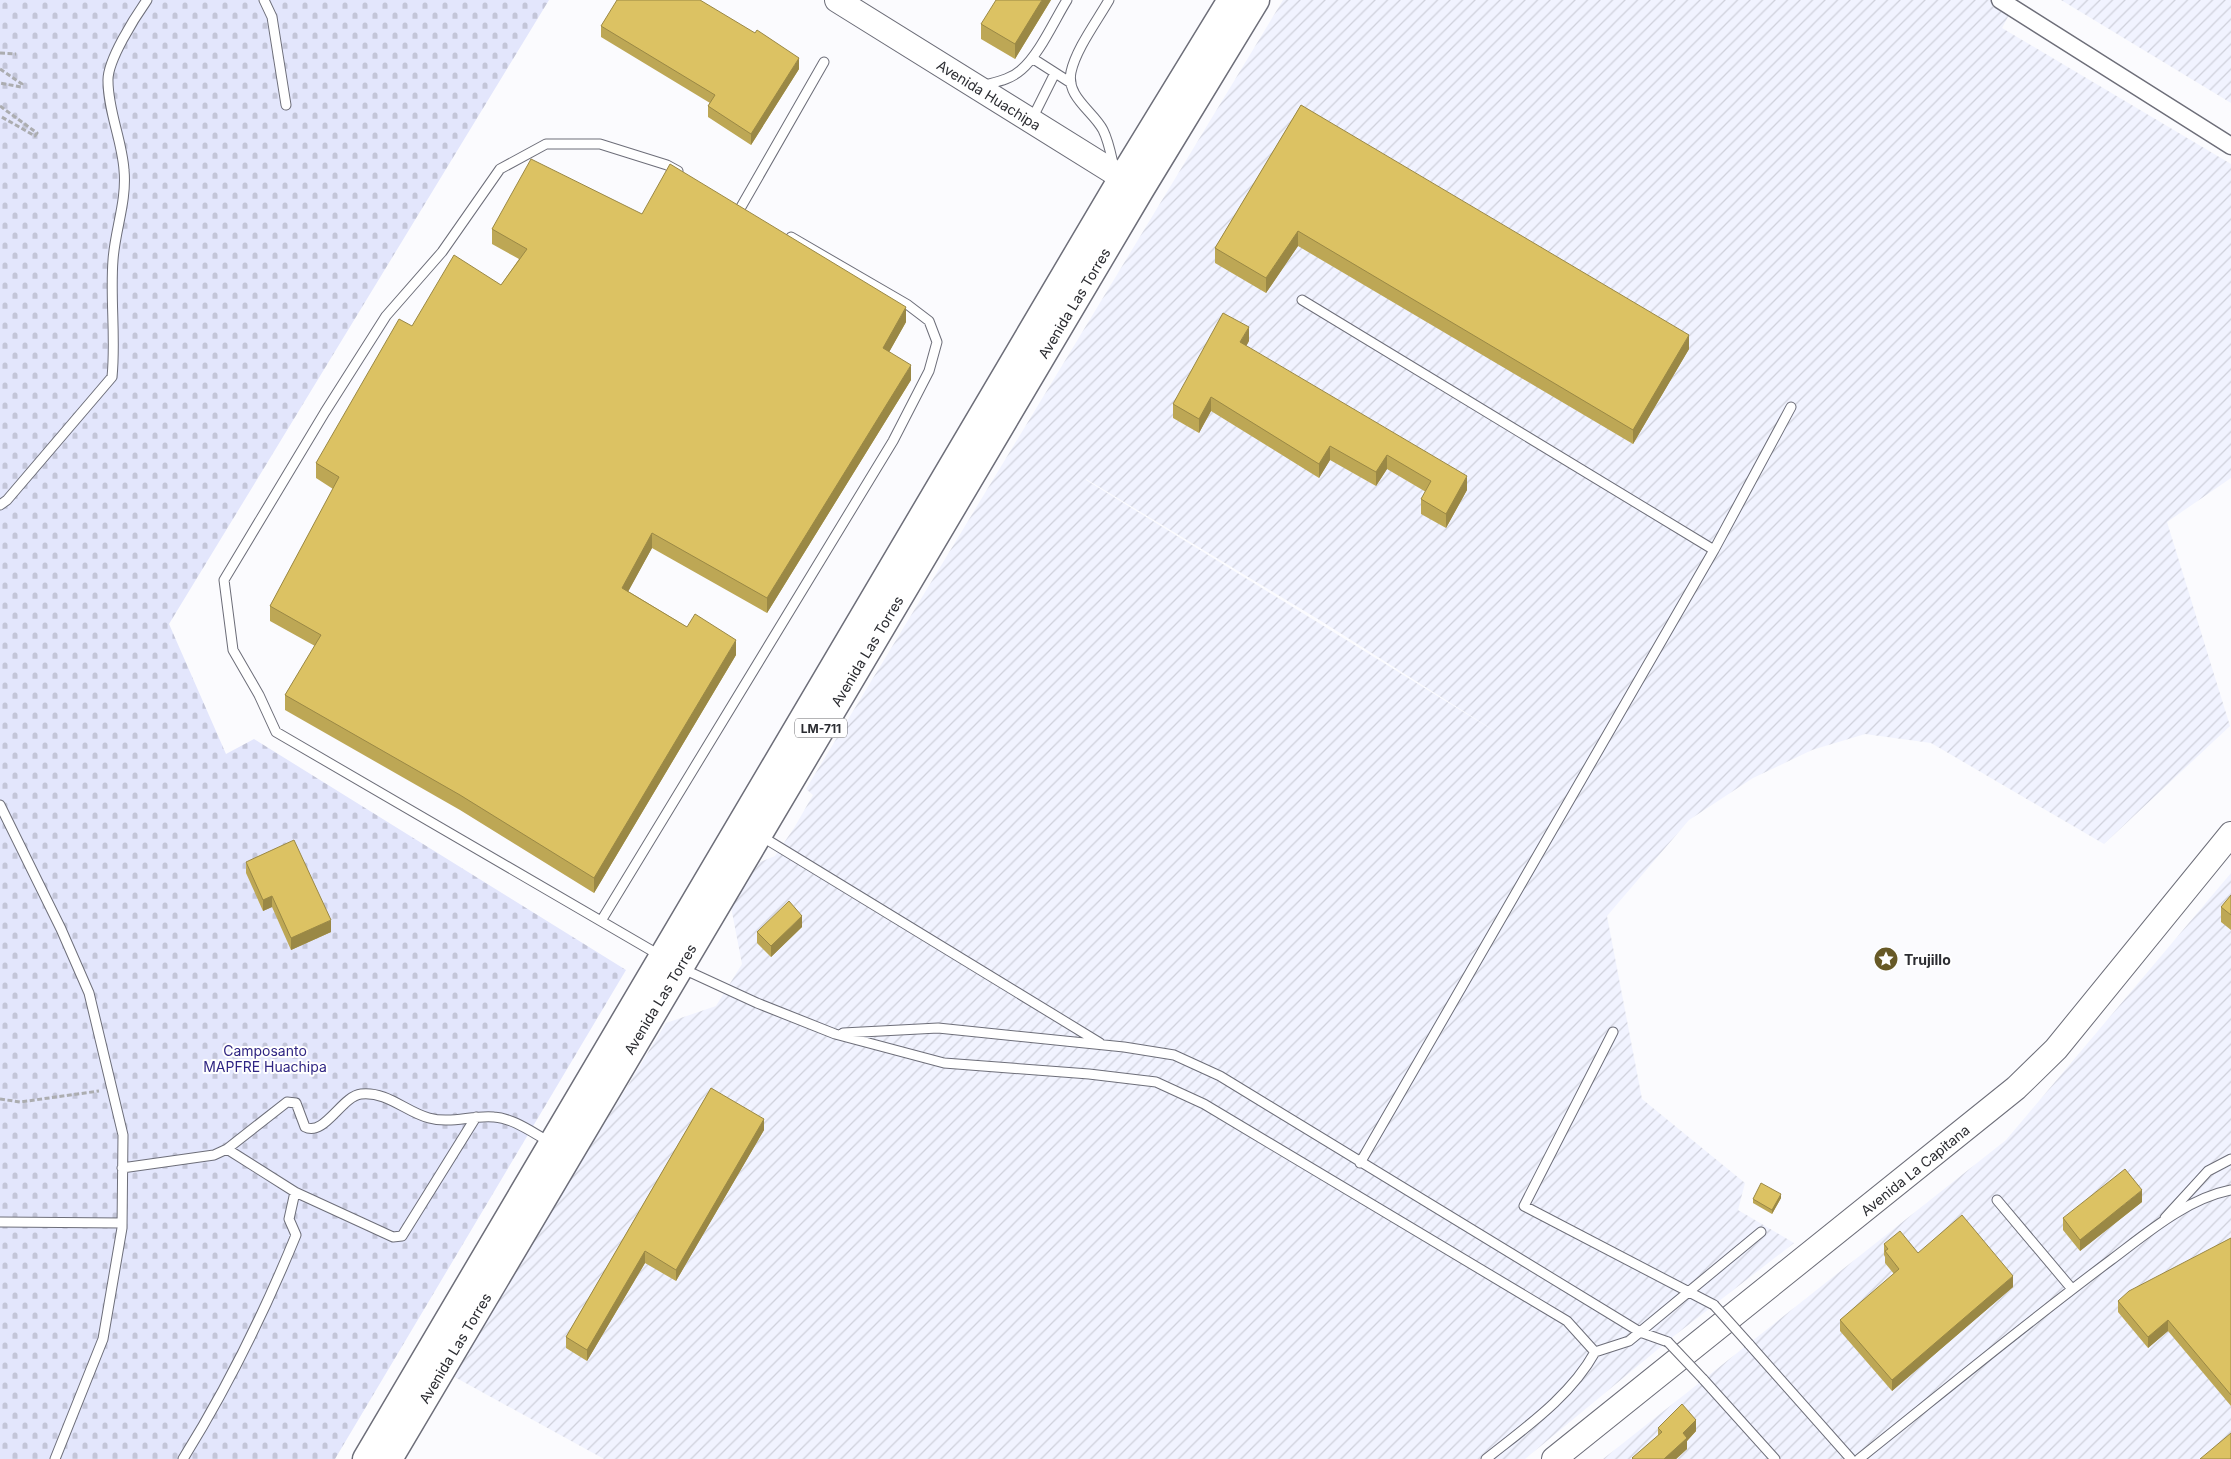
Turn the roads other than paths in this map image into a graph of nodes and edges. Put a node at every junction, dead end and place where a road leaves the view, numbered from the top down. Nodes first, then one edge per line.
1 (147, 0) edge
2 (264, 0) edge
3 (837, 0) edge
4 (1066, 0) edge
5 (1109, 0) edge
6 (1231, 0) edge
7 (1256, 0) edge
8 (2000, 0) edge
9 (1032, 58) junction
10 (824, 62) dead end
11 (1055, 73) junction
12 (1071, 82) junction
13 (978, 87) junction
14 (286, 105) dead end
15 (1031, 121) junction
16 (2231, 146) edge
17 (683, 174) edge
18 (1126, 180) junction
19 (749, 212) edge
20 (782, 232) edge
21 (1302, 300) dead end
22 (1791, 407) dead end
23 (0, 505) edge
24 (1714, 550) junction
25 (0, 806) edge
26 (758, 834) junction
27 (2231, 834) edge
28 (601, 921) junction
29 (670, 961) junction
30 (1613, 1032) dead end
31 (835, 1034) junction
32 (1102, 1045) junction
33 (476, 1117) junction
34 (552, 1143) junction
35 (228, 1149) junction
36 (2231, 1159) edge
37 (1360, 1163) junction
38 (122, 1168) junction
39 (2231, 1190) edge
40 (295, 1192) junction
41 (1997, 1200) dead end
42 (0, 1222) edge
43 (122, 1223) junction
44 (2159, 1225) junction
45 (1761, 1232) dead end
46 (2072, 1289) junction
47 (1689, 1292) junction
48 (1640, 1332) junction
49 (1595, 1352) junction
50 (55, 1459) edge
51 (183, 1459) edge
52 (366, 1459) edge
53 (389, 1459) edge
54 (1486, 1459) edge
55 (1554, 1459) edge
56 (1776, 1459) edge
57 (1851, 1459) edge
58 (1860, 1459) edge

1 - 23 lane
2 - 14 lane
3 - 13 street, Avenida Huachipa
4 - 9 lane
5 - 12 lane
6 - 18 main road, Avenida Las Torres / LM-711
7 - 18 main road, Avenida Las Torres / LM-711
8 - 16 street
9 - 11 lane
9 - 13 lane
10 - 19 lane
11 - 12 lane
11 - 15 lane
12 - 18 lane
13 - 15 street, Avenida Huachipa
15 - 18 street, Avenida Huachipa
17 - 28 lane
18 - 26 main road, Avenida Las Torres / LM-711
18 - 29 main road, Avenida Las Torres / LM-711
20 - 28 lane
21 - 24 lane
22 - 24 lane
24 - 37 lane
25 - 38 lane
26 - 29 main road, Avenida Las Torres / LM-711
26 - 32 lane
27 - 55 street, Avenida La Capitana
28 - 29 lane
29 - 31 lane
29 - 34 main road, Avenida Las Torres / LM-711
29 - 53 main road, Avenida Las Torres / LM-711
30 - 47 lane
31 - 32 lane
31 - 49 lane
32 - 37 lane
33 - 34 lane
33 - 35 lane
33 - 40 lane
34 - 52 main road, Avenida Las Torres / LM-711
35 - 38 lane
35 - 40 lane
36 - 44 lane
37 - 48 lane
38 - 43 lane
39 - 44 lane
40 - 51 lane
41 - 46 lane
42 - 43 lane
43 - 50 lane
44 - 46 lane
45 - 47 lane
46 - 58 lane
47 - 48 lane
47 - 57 lane, bridge
48 - 49 lane
48 - 56 lane, bridge
49 - 54 lane

